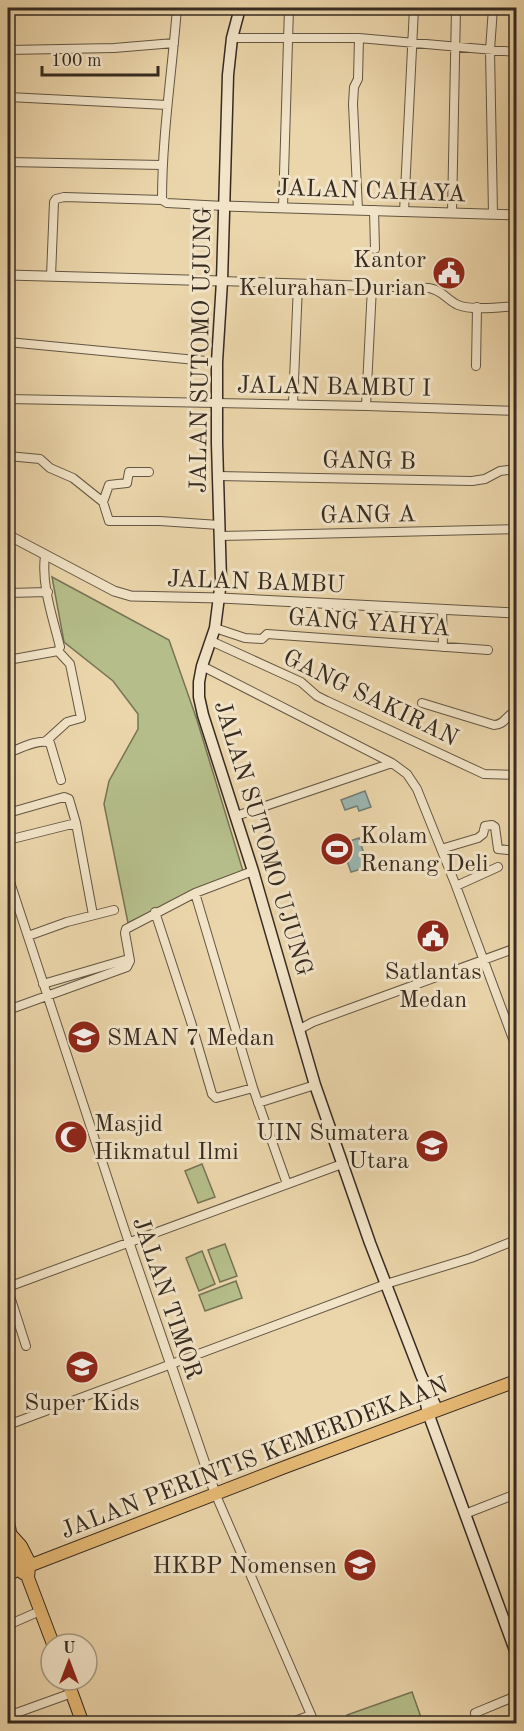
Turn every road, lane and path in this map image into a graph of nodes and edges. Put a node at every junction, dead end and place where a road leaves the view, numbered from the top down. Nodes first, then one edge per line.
1 (177, 8) edge
2 (289, 8) edge
3 (414, 8) edge
4 (456, 8) edge
5 (493, 8) edge
6 (238, 9) edge
7 (288, 37) junction
8 (232, 38) junction
9 (358, 38) junction
10 (174, 43) junction
11 (412, 44) junction
12 (454, 47) junction
13 (8, 50) edge
14 (490, 50) junction
15 (516, 52) edge
16 (8, 97) edge
17 (167, 105) junction
18 (8, 162) edge
19 (162, 165) junction
20 (164, 201) junction
21 (224, 206) junction
22 (283, 207) junction
23 (358, 210) junction
24 (374, 210) junction
25 (405, 212) junction
26 (452, 213) junction
27 (493, 214) junction
28 (516, 215) edge
29 (375, 249) dead end
30 (8, 275) edge
31 (51, 276) junction
32 (222, 281) junction
33 (298, 285) junction
34 (372, 287) junction
35 (516, 306) edge
36 (477, 307) junction
37 (8, 342) edge
38 (218, 362) junction
39 (476, 366) dead end
40 (8, 399) edge
41 (217, 403) junction
42 (293, 404) junction
43 (366, 406) junction
44 (516, 411) edge
45 (8, 456) edge
46 (516, 469) edge
47 (149, 472) dead end
48 (218, 476) junction
49 (103, 502) junction
50 (516, 529) edge
51 (219, 531) junction
52 (8, 536) edge
53 (45, 558) junction
54 (48, 592) junction
55 (8, 593) edge
56 (220, 598) junction
57 (442, 609) junction
58 (516, 613) edge
59 (215, 628) junction
60 (211, 641) junction
61 (443, 647) junction
62 (488, 650) dead end
63 (57, 651) junction
64 (8, 660) edge
65 (202, 666) junction
66 (422, 703) dead end
67 (516, 711) edge
68 (46, 741) junction
69 (8, 753) edge
70 (392, 763) junction
71 (516, 775) edge
72 (61, 780) dead end
73 (8, 813) edge
74 (236, 816) junction
75 (76, 823) junction
76 (8, 840) edge
77 (441, 849) junction
78 (516, 851) edge
79 (498, 867) dead end
80 (253, 871) junction
81 (8, 876) edge
82 (456, 886) junction
83 (195, 894) junction
84 (114, 910) dead end
85 (155, 912) junction
86 (93, 915) junction
87 (28, 936) junction
88 (516, 948) edge
89 (125, 960) dead end
90 (483, 961) junction
91 (43, 984) junction
92 (46, 996) junction
93 (8, 1010) edge
94 (300, 1029) junction
95 (516, 1047) edge
96 (315, 1085) junction
97 (253, 1088) junction
98 (258, 1103) junction
99 (342, 1164) junction
100 (287, 1184) junction
101 (516, 1240) edge
102 (129, 1243) junction
103 (386, 1284) junction
104 (8, 1288) edge
105 (26, 1346) dead end
106 (169, 1365) junction
107 (516, 1381) edge
108 (433, 1411) junction
109 (8, 1425) edge
110 (214, 1489) junction
111 (516, 1494) edge
112 (465, 1514) junction
113 (8, 1523) edge
114 (21, 1572) edge
115 (40, 1611) junction
116 (8, 1625) edge
117 (48, 1632) edge
118 (513, 1633) edge
119 (516, 1653) edge
120 (72, 1693) joint
121 (516, 1696) edge
122 (311, 1715) junction
123 (8, 1716) edge
124 (83, 1724) edge
125 (287, 1724) edge
126 (315, 1724) edge
127 (476, 1724) edge

1 - 10 street
2 - 7 street
3 - 11 street
4 - 12 street
5 - 14 street
6 - 8 main road, JALAN SUTOMO UJUNG
7 - 8 street
7 - 9 street
7 - 22 street
8 - 21 main road, JALAN SUTOMO UJUNG
9 - 11 street
9 - 23 street
10 - 13 street
10 - 17 street
11 - 12 street
11 - 25 street
12 - 14 street
12 - 26 street
14 - 15 street
14 - 27 street
16 - 17 street
17 - 19 street
18 - 19 street
19 - 20 street
20 - 21 street
20 - 31 street
21 - 22 street, JALAN CAHAYA
21 - 32 main road, JALAN SUTOMO UJUNG
22 - 23 street, JALAN CAHAYA
23 - 24 street, JALAN CAHAYA
24 - 25 street, JALAN CAHAYA
24 - 29 street
25 - 26 street, JALAN CAHAYA
26 - 27 street, JALAN CAHAYA
27 - 28 street, JALAN CAHAYA
30 - 31 street
31 - 32 street
32 - 33 street
32 - 38 main road, JALAN SUTOMO UJUNG
33 - 34 street
33 - 42 street
34 - 36 street
34 - 43 street
35 - 36 street
36 - 39 street
37 - 38 street
38 - 41 main road, JALAN SUTOMO UJUNG
40 - 41 street, JALAN BAMBU I
41 - 42 street, JALAN BAMBU I
41 - 48 main road, JALAN SUTOMO UJUNG
42 - 43 street, JALAN BAMBU I
43 - 44 street, JALAN BAMBU I
45 - 49 street, GANG A
46 - 48 street, GANG B
47 - 49 street
48 - 51 main road, JALAN SUTOMO UJUNG
49 - 51 street, GANG A
50 - 51 street, GANG A
51 - 56 main road, JALAN SUTOMO UJUNG
52 - 53 street, JALAN BAMBU
53 - 54 street
53 - 56 street, JALAN BAMBU
54 - 55 street
54 - 63 street
56 - 57 street, JALAN BAMBU
56 - 59 main road, JALAN SUTOMO UJUNG
57 - 58 street, JALAN BAMBU
57 - 61 street
59 - 60 main road, JALAN SUTOMO UJUNG
59 - 61 street, GANG YAHYA
60 - 65 main road, JALAN SUTOMO UJUNG
60 - 71 street, GANG SAKIRAN
61 - 62 street, GANG YAHYA
63 - 64 street
63 - 68 street
65 - 70 street
65 - 74 main road, JALAN SUTOMO UJUNG
66 - 67 street
68 - 69 street
68 - 72 street
70 - 74 street
70 - 77 street
73 - 75 street
74 - 80 main road, JALAN SUTOMO UJUNG
75 - 76 street
75 - 86 street
77 - 78 street
77 - 82 street
79 - 82 street
80 - 83 street
80 - 94 main road, JALAN SUTOMO UJUNG
81 - 87 street, JALAN TIMOR
82 - 90 street
83 - 85 street
83 - 97 street
84 - 86 street
85 - 92 street
85 - 97 street
86 - 87 street
87 - 91 street, JALAN TIMOR
88 - 90 street
89 - 91 street
90 - 94 street
90 - 95 street
91 - 92 street, JALAN TIMOR
92 - 93 street
92 - 102 street, JALAN TIMOR
94 - 96 main road, JALAN SUTOMO UJUNG
96 - 98 street
96 - 99 main road, JALAN SUTOMO UJUNG
97 - 98 street
98 - 100 street
99 - 100 street
99 - 103 main road, JALAN SUTOMO UJUNG
100 - 102 street
101 - 103 street
102 - 104 street
102 - 106 street, JALAN TIMOR
103 - 106 street
103 - 108 main road, JALAN SUTOMO UJUNG
104 - 105 street
106 - 109 street
106 - 110 street, JALAN TIMOR
107 - 108 main road, JALAN PERINTIS KEMERDEKAAN
108 - 110 main road, JALAN PERINTIS KEMERDEKAAN
108 - 112 main road, JALAN SUTOMO UJUNG
110 - 114 main road, JALAN PERINTIS KEMERDEKAAN
110 - 122 street, JALAN TIMOR
111 - 112 street
112 - 118 main road, JALAN SUTOMO UJUNG
113 - 114 main road
114 - 115 main road
115 - 116 street
115 - 117 main road
118 - 119 main road, JALAN SUTOMO UJUNG
120 - 123 street
120 - 124 main road
121 - 127 street
122 - 125 street
122 - 126 street, JALAN TIMOR

